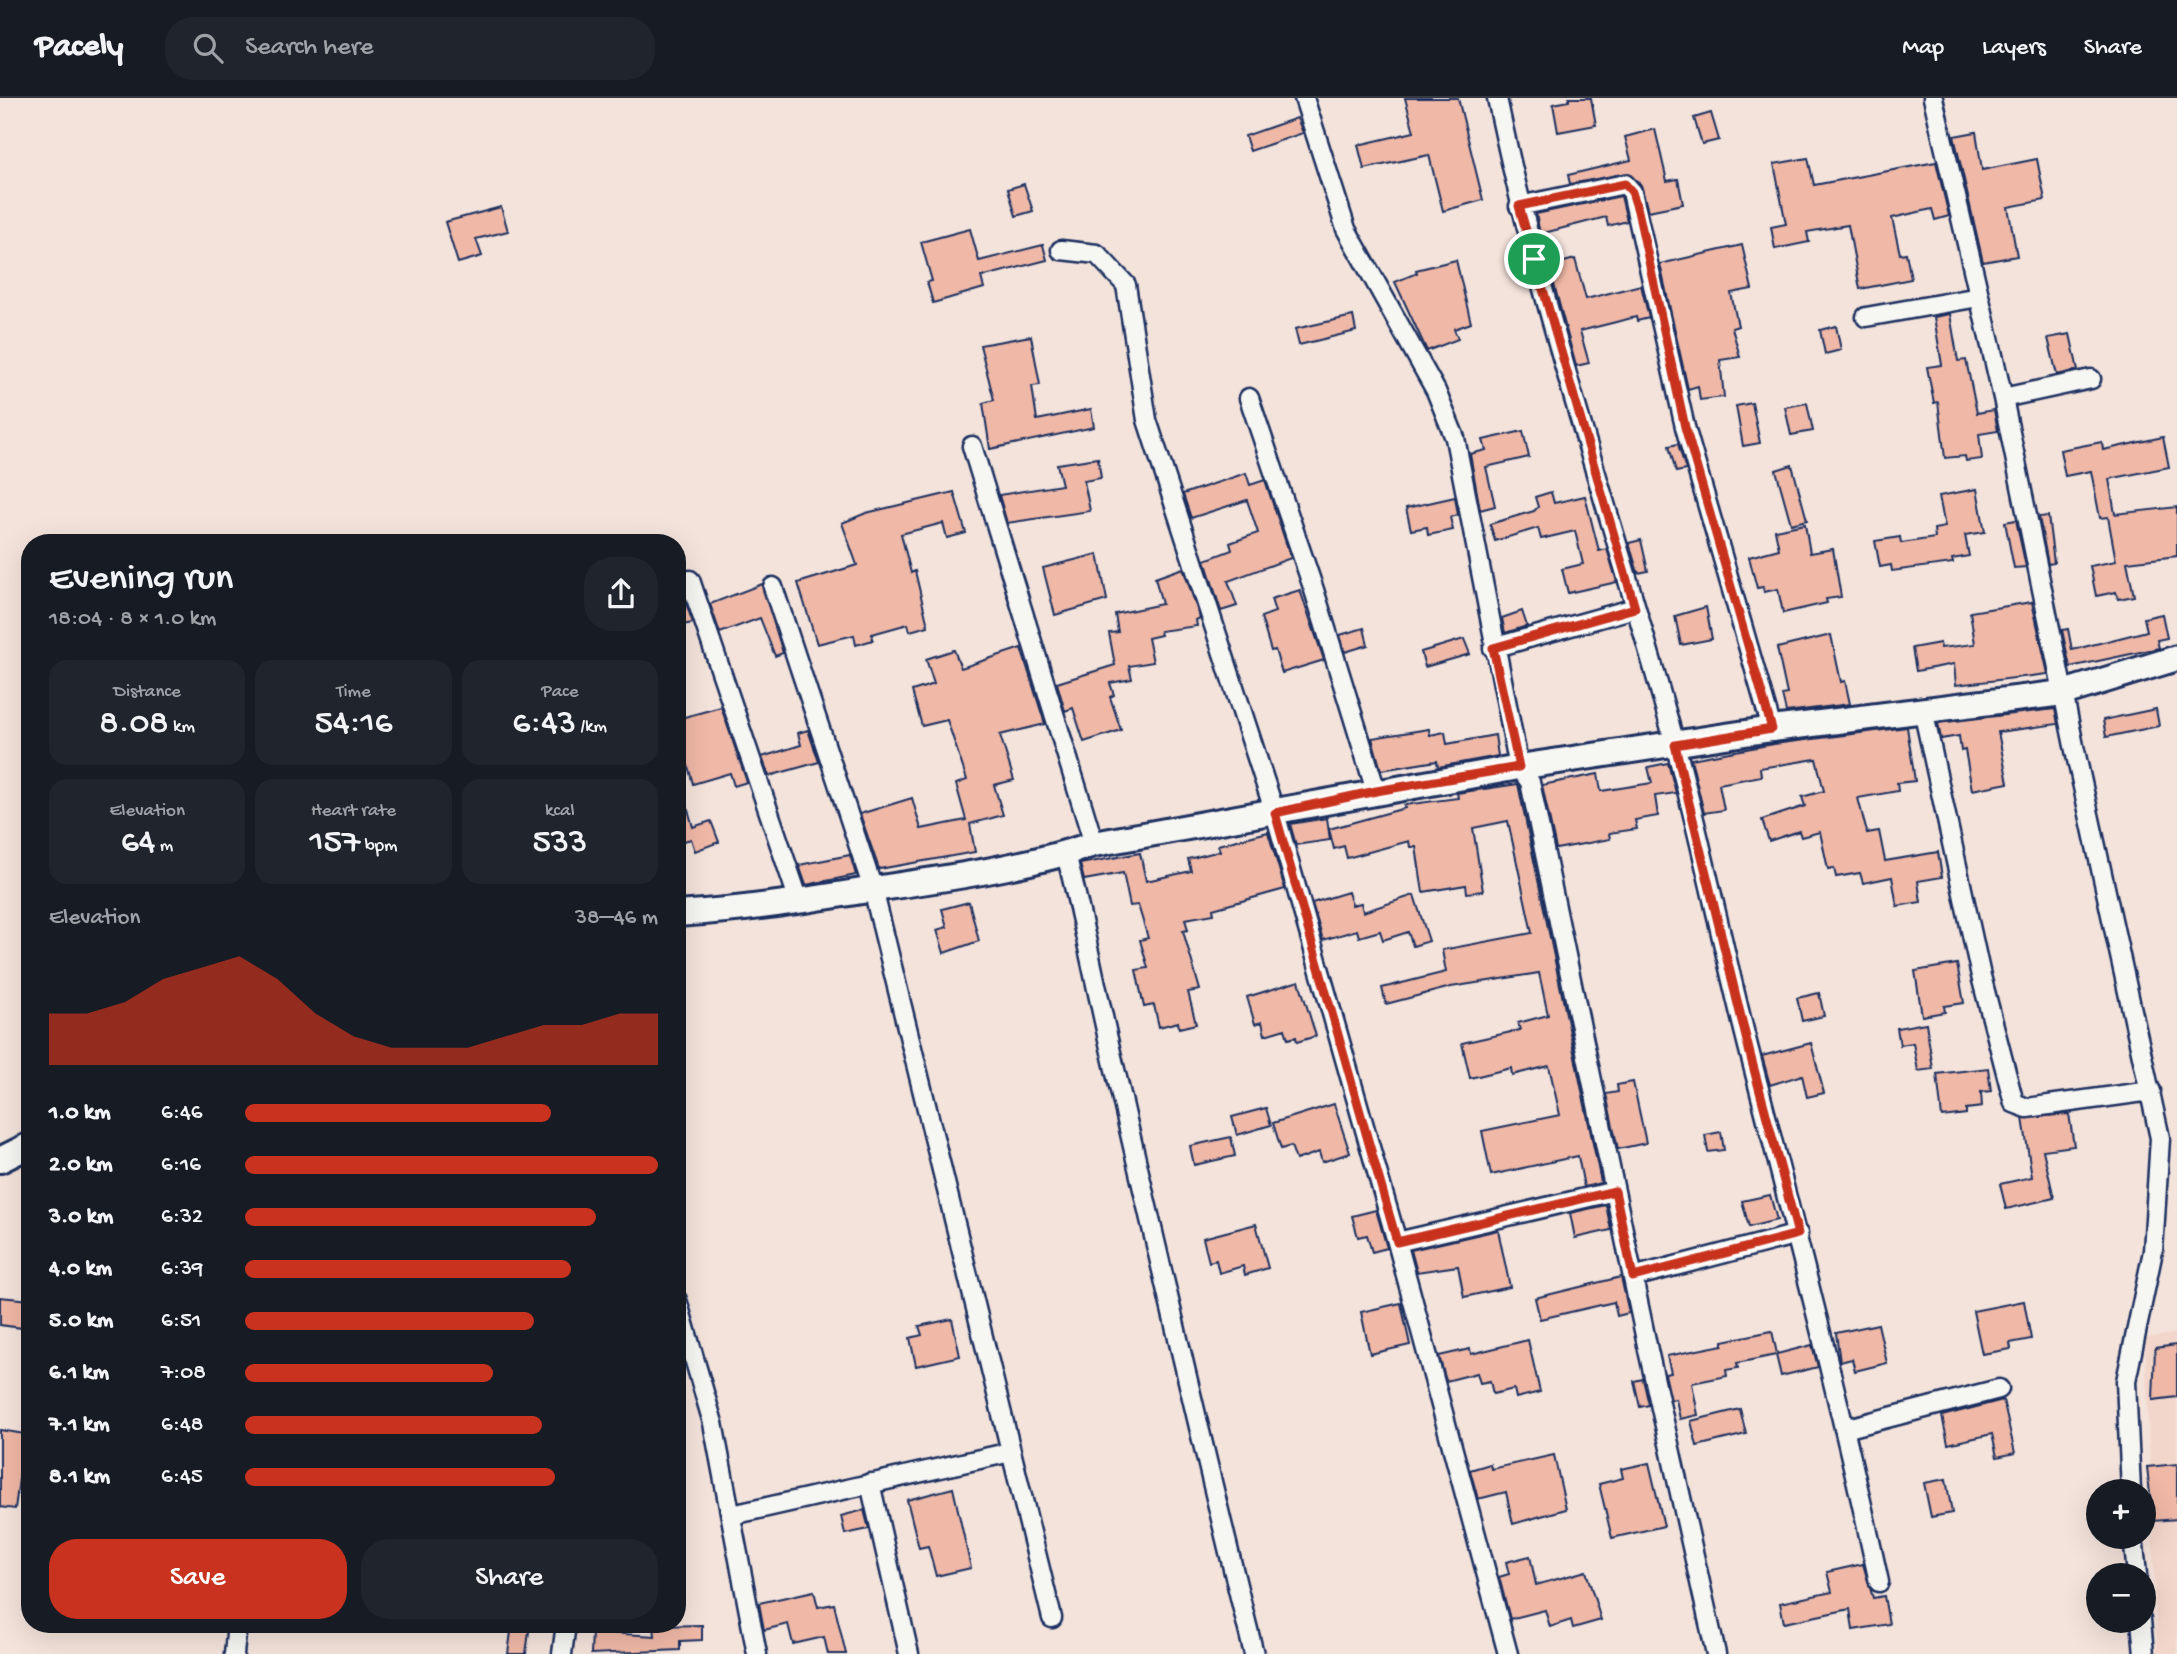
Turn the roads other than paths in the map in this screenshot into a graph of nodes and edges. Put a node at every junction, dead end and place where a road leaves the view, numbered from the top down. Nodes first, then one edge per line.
1 (1304, 98) edge
2 (1497, 98) edge
3 (1933, 98) edge
4 (1519, 206) junction
5 (1061, 250) dead end
6 (1979, 297) junction
7 (1866, 317) dead end
8 (2091, 379) dead end
9 (1249, 398) dead end
10 (2003, 398) junction
11 (972, 446) dead end
12 (690, 580) dead end
13 (773, 587) dead end
14 (1635, 608) junction
15 (1493, 648) junction
16 (2177, 658) edge
17 (2063, 693) junction
18 (1923, 710) junction
19 (1772, 729) junction
20 (1675, 745) junction
21 (1519, 767) junction
22 (1376, 791) junction
23 (1275, 813) junction
24 (1094, 844) junction
25 (1066, 854) junction
26 (873, 889) junction
27 (799, 901) junction
28 (686, 913) edge
29 (2151, 1091) junction
30 (21, 1150) edge
31 (0, 1160) edge
32 (1615, 1191) junction
33 (1798, 1234) junction
34 (1397, 1242) junction
35 (1633, 1277) junction
36 (686, 1331) edge
37 (1999, 1389) dead end
38 (1844, 1429) junction
39 (1011, 1452) junction
40 (2130, 1479) edge
41 (870, 1483) junction
42 (732, 1515) junction
43 (1879, 1582) dead end
44 (1052, 1618) dead end
45 (236, 1633) edge
46 (565, 1633) edge
47 (2142, 1633) edge
48 (234, 1654) edge
49 (562, 1654) edge
50 (757, 1654) edge
51 (909, 1654) edge
52 (1254, 1654) edge
53 (1508, 1654) edge
54 (1716, 1654) edge
55 (2144, 1654) edge

1 - 15 street
2 - 4 street
3 - 6 street
4 - 14 street
4 - 19 street
5 - 23 street
6 - 7 street
6 - 10 street
8 - 10 street
9 - 22 street
10 - 17 street
11 - 24 street
12 - 27 street
13 - 26 street
14 - 15 street
14 - 20 street
15 - 21 street
16 - 17 street
17 - 18 street
17 - 29 street
18 - 19 street
18 - 29 street
19 - 20 street
20 - 21 street
20 - 33 street
21 - 22 street
21 - 32 street
22 - 23 street
23 - 24 street
23 - 34 street
24 - 25 street
25 - 26 street
25 - 52 street
26 - 27 street
26 - 39 street
27 - 28 street
29 - 40 street
30 - 31 street
32 - 34 street
32 - 35 street
33 - 35 street
33 - 38 street
34 - 53 street
35 - 54 street
36 - 42 street
37 - 38 street
38 - 43 street
39 - 41 street
39 - 44 street
41 - 42 street
41 - 51 street
42 - 50 street
45 - 48 street
46 - 49 street
47 - 55 street

